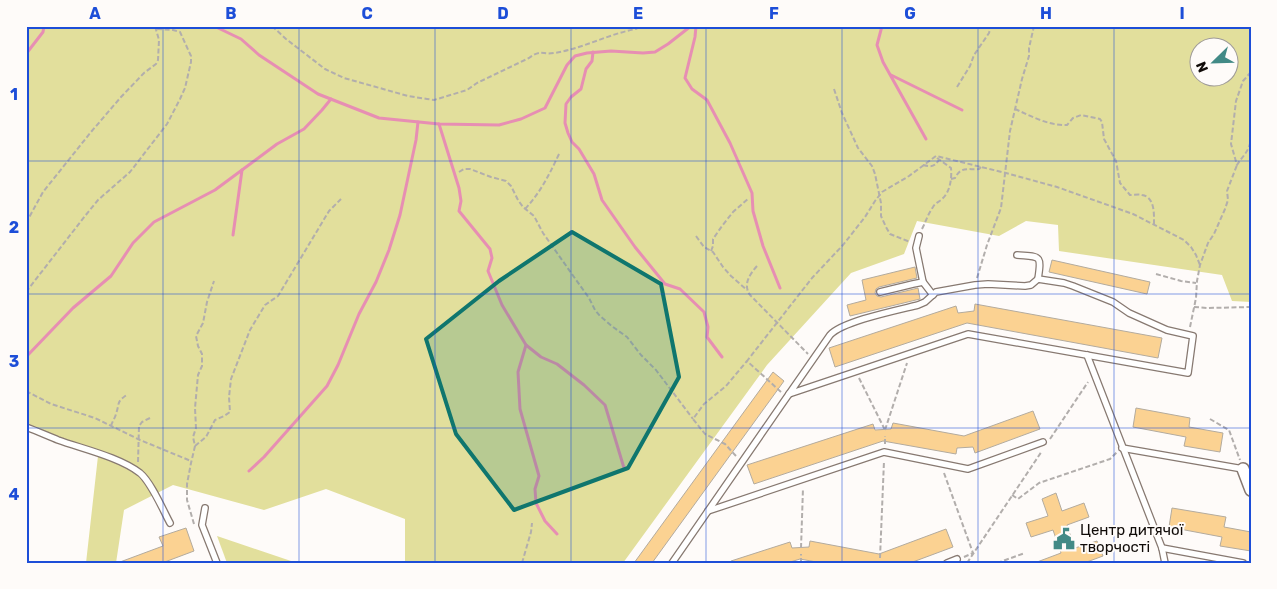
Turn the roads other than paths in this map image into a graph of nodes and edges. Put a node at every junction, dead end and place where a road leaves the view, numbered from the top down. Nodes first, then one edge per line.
1 (919, 236) road end
2 (1017, 255) dead end
3 (1038, 279) junction
4 (923, 282) junction
5 (880, 292) dead end
6 (933, 295) junction
7 (1087, 355) junction
8 (788, 396) junction
9 (26, 427) edge
10 (1044, 444) road end
11 (1122, 448) junction
12 (1244, 469) joint
13 (1251, 490) edge
14 (205, 508) dead end
15 (708, 511) junction
16 (170, 523) dead end
17 (1162, 548) junction
18 (957, 559) dead end
19 (217, 563) edge
20 (672, 563) edge
21 (947, 563) edge
22 (1165, 563) edge
23 (1243, 563) edge

1 - 4 lane
2 - 3 lane
3 - 6 lane
3 - 7 lane
4 - 5 lane
4 - 6 lane
6 - 8 lane
7 - 8 lane
7 - 11 lane
8 - 15 lane
9 - 16 lane
10 - 15 lane
11 - 12 lane
11 - 17 lane
12 - 13 street
14 - 19 lane
15 - 20 lane
17 - 22 lane
17 - 23 lane
18 - 21 lane

